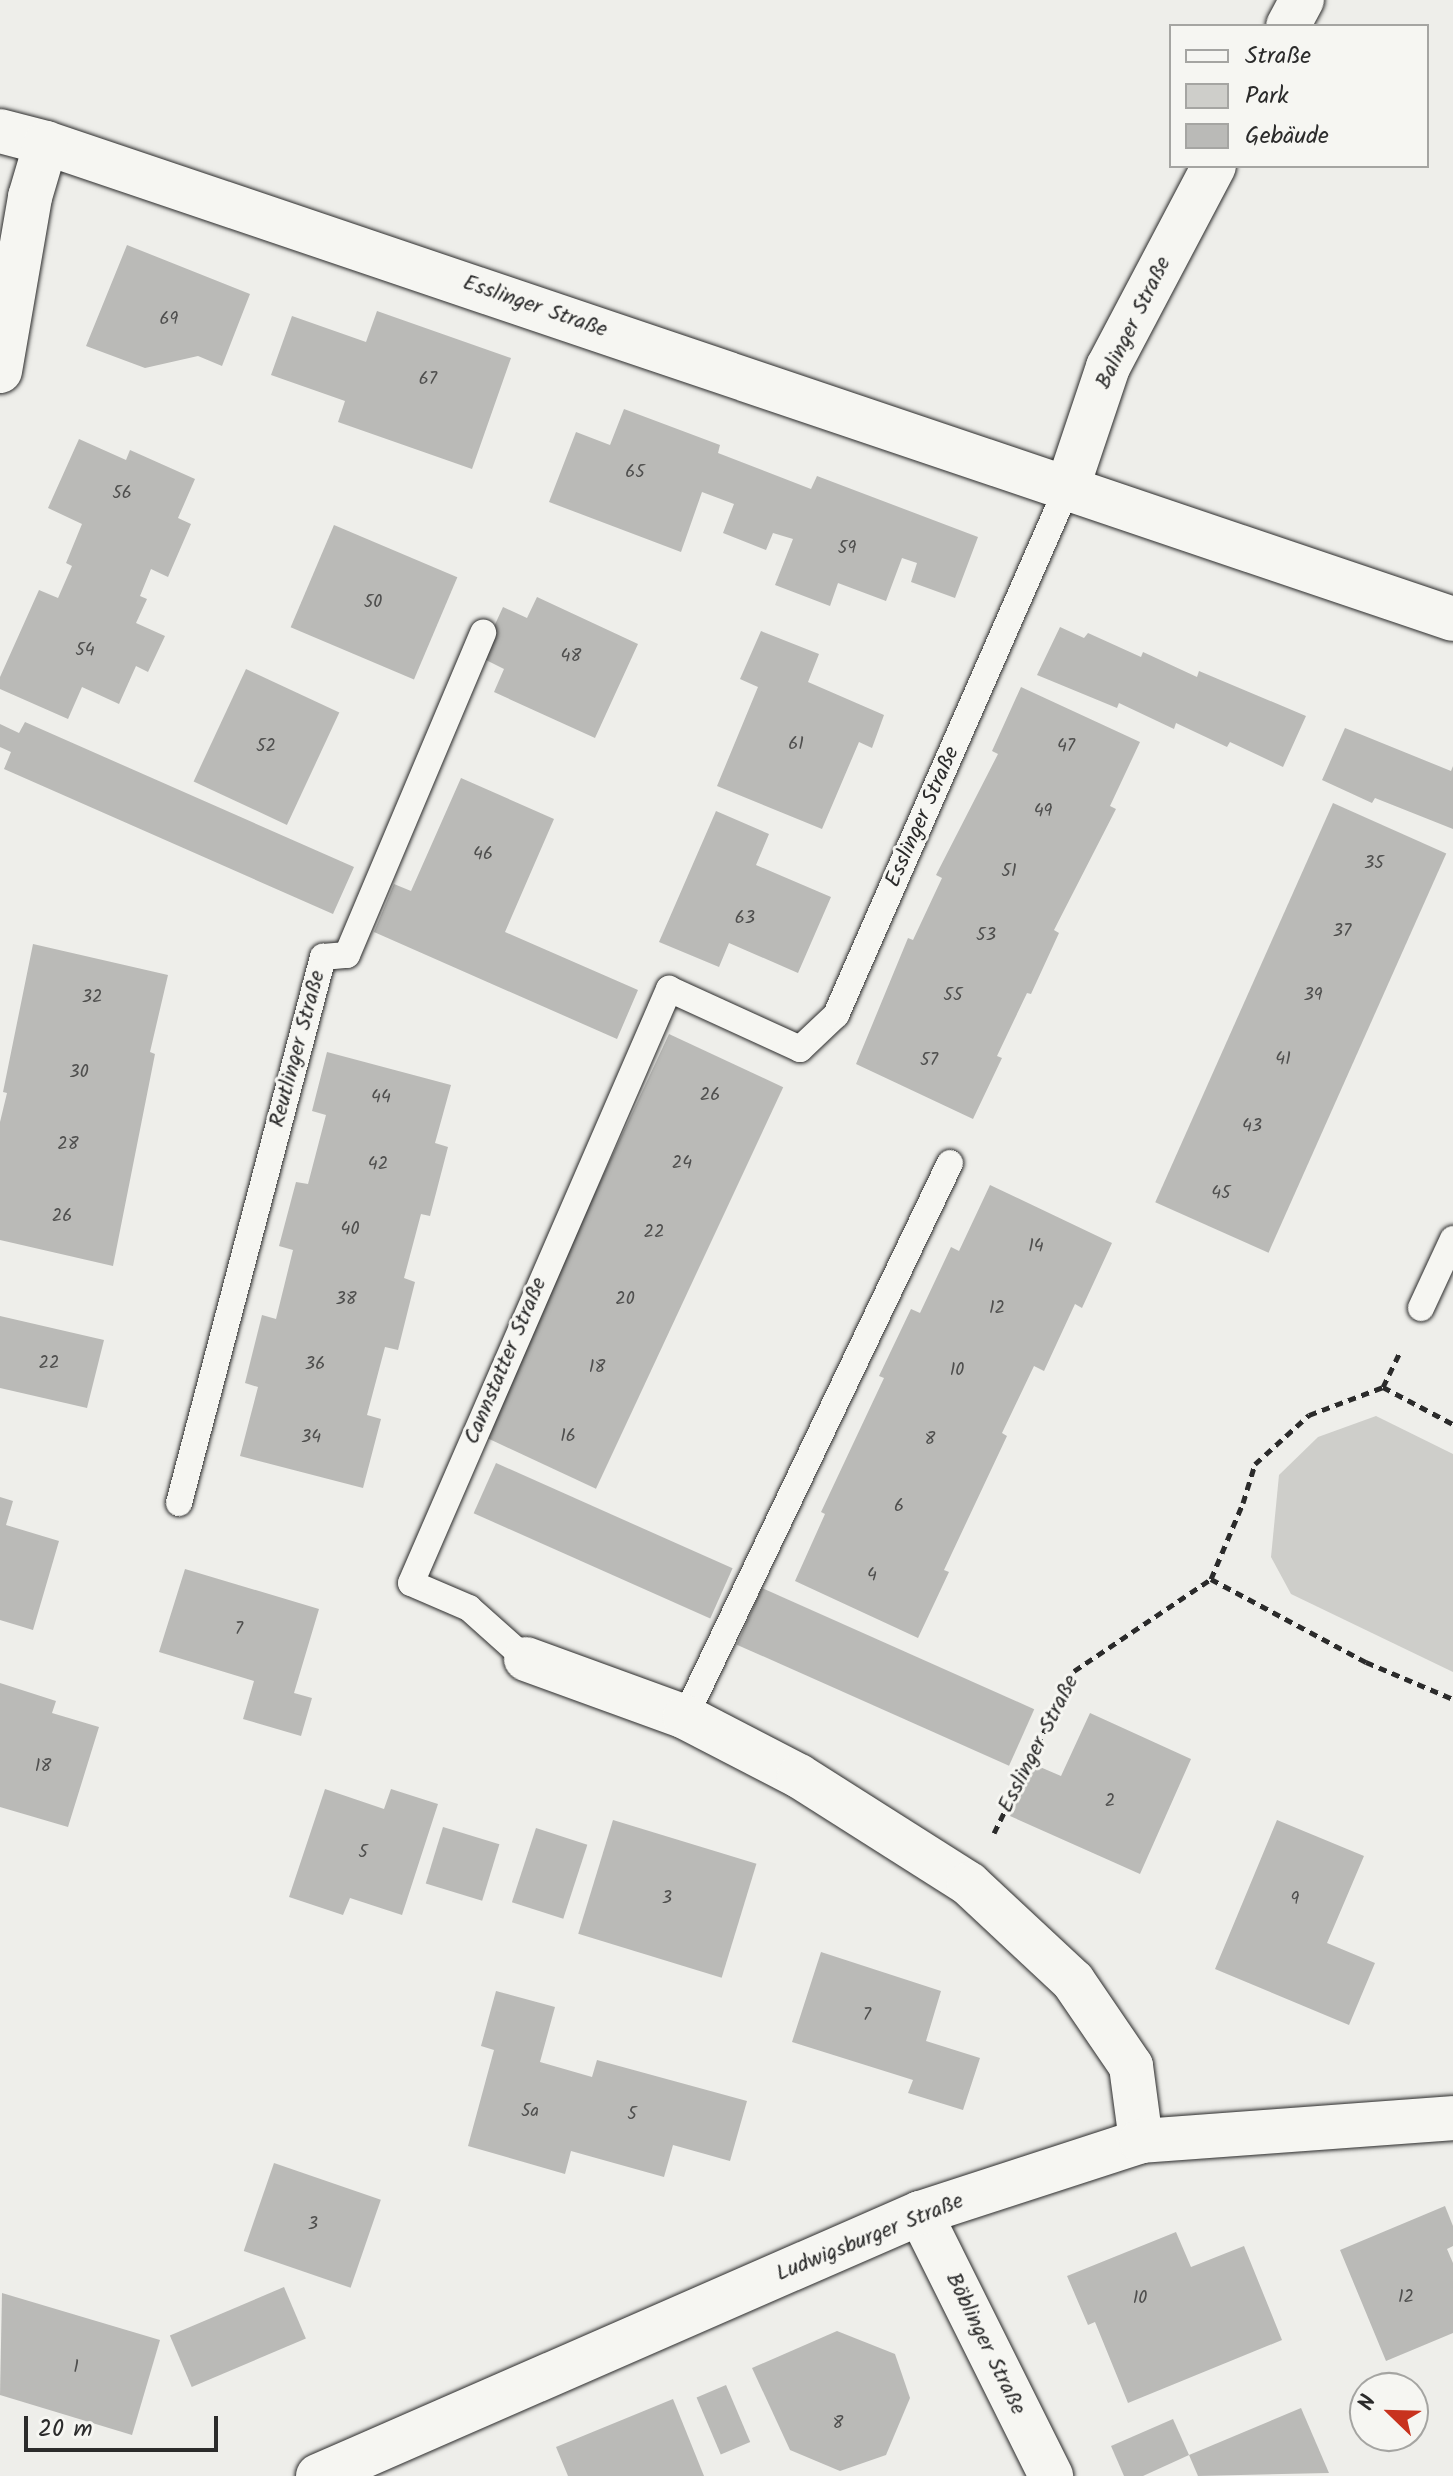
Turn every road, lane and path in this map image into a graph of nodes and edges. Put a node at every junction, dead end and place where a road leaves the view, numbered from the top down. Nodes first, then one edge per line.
1 (1302, 0) edge
2 (1289, 24) edge
3 (0, 131) edge
4 (46, 143) junction
5 (1213, 168) edge
6 (0, 371) edge
7 (1068, 486) junction
8 (1453, 619) edge
9 (483, 633) dead end
10 (800, 1049) joint
11 (950, 1163) dead end
12 (1453, 1239) edge
13 (1421, 1308) joint
14 (1383, 1387) junction
15 (1453, 1424) edge
16 (179, 1503) dead end
17 (1211, 1579) junction
18 (526, 1659) joint
19 (1453, 1699) edge
20 (685, 1717) junction
21 (969, 1884) junction
22 (1453, 2118) edge
23 (1141, 2141) junction
24 (920, 2213) junction
25 (318, 2476) edge
26 (1051, 2476) edge

1 - 2 street
3 - 4 street, Esslinger Straße
4 - 6 street
4 - 7 street, Esslinger Straße
5 - 7 street, Balinger Straße
7 - 8 street, Esslinger Straße
7 - 10 lane, Esslinger Straße
9 - 16 lane, Reutlinger Straße
10 - 18 lane, Cannstatter Straße
11 - 20 lane
12 - 13 lane
13 - 14 path
14 - 15 path
14 - 17 path
17 - 19 path
17 - 21 path, Esslinger Straße
18 - 20 street, Cannstatter Straße
20 - 21 street, Cannstatter Straße
21 - 23 street, Cannstatter Straße
22 - 23 street, Ludwigsburger Straße
23 - 24 street, Ludwigsburger Straße
24 - 25 street, Ludwigsburger Straße
24 - 26 street, Böblinger Straße

